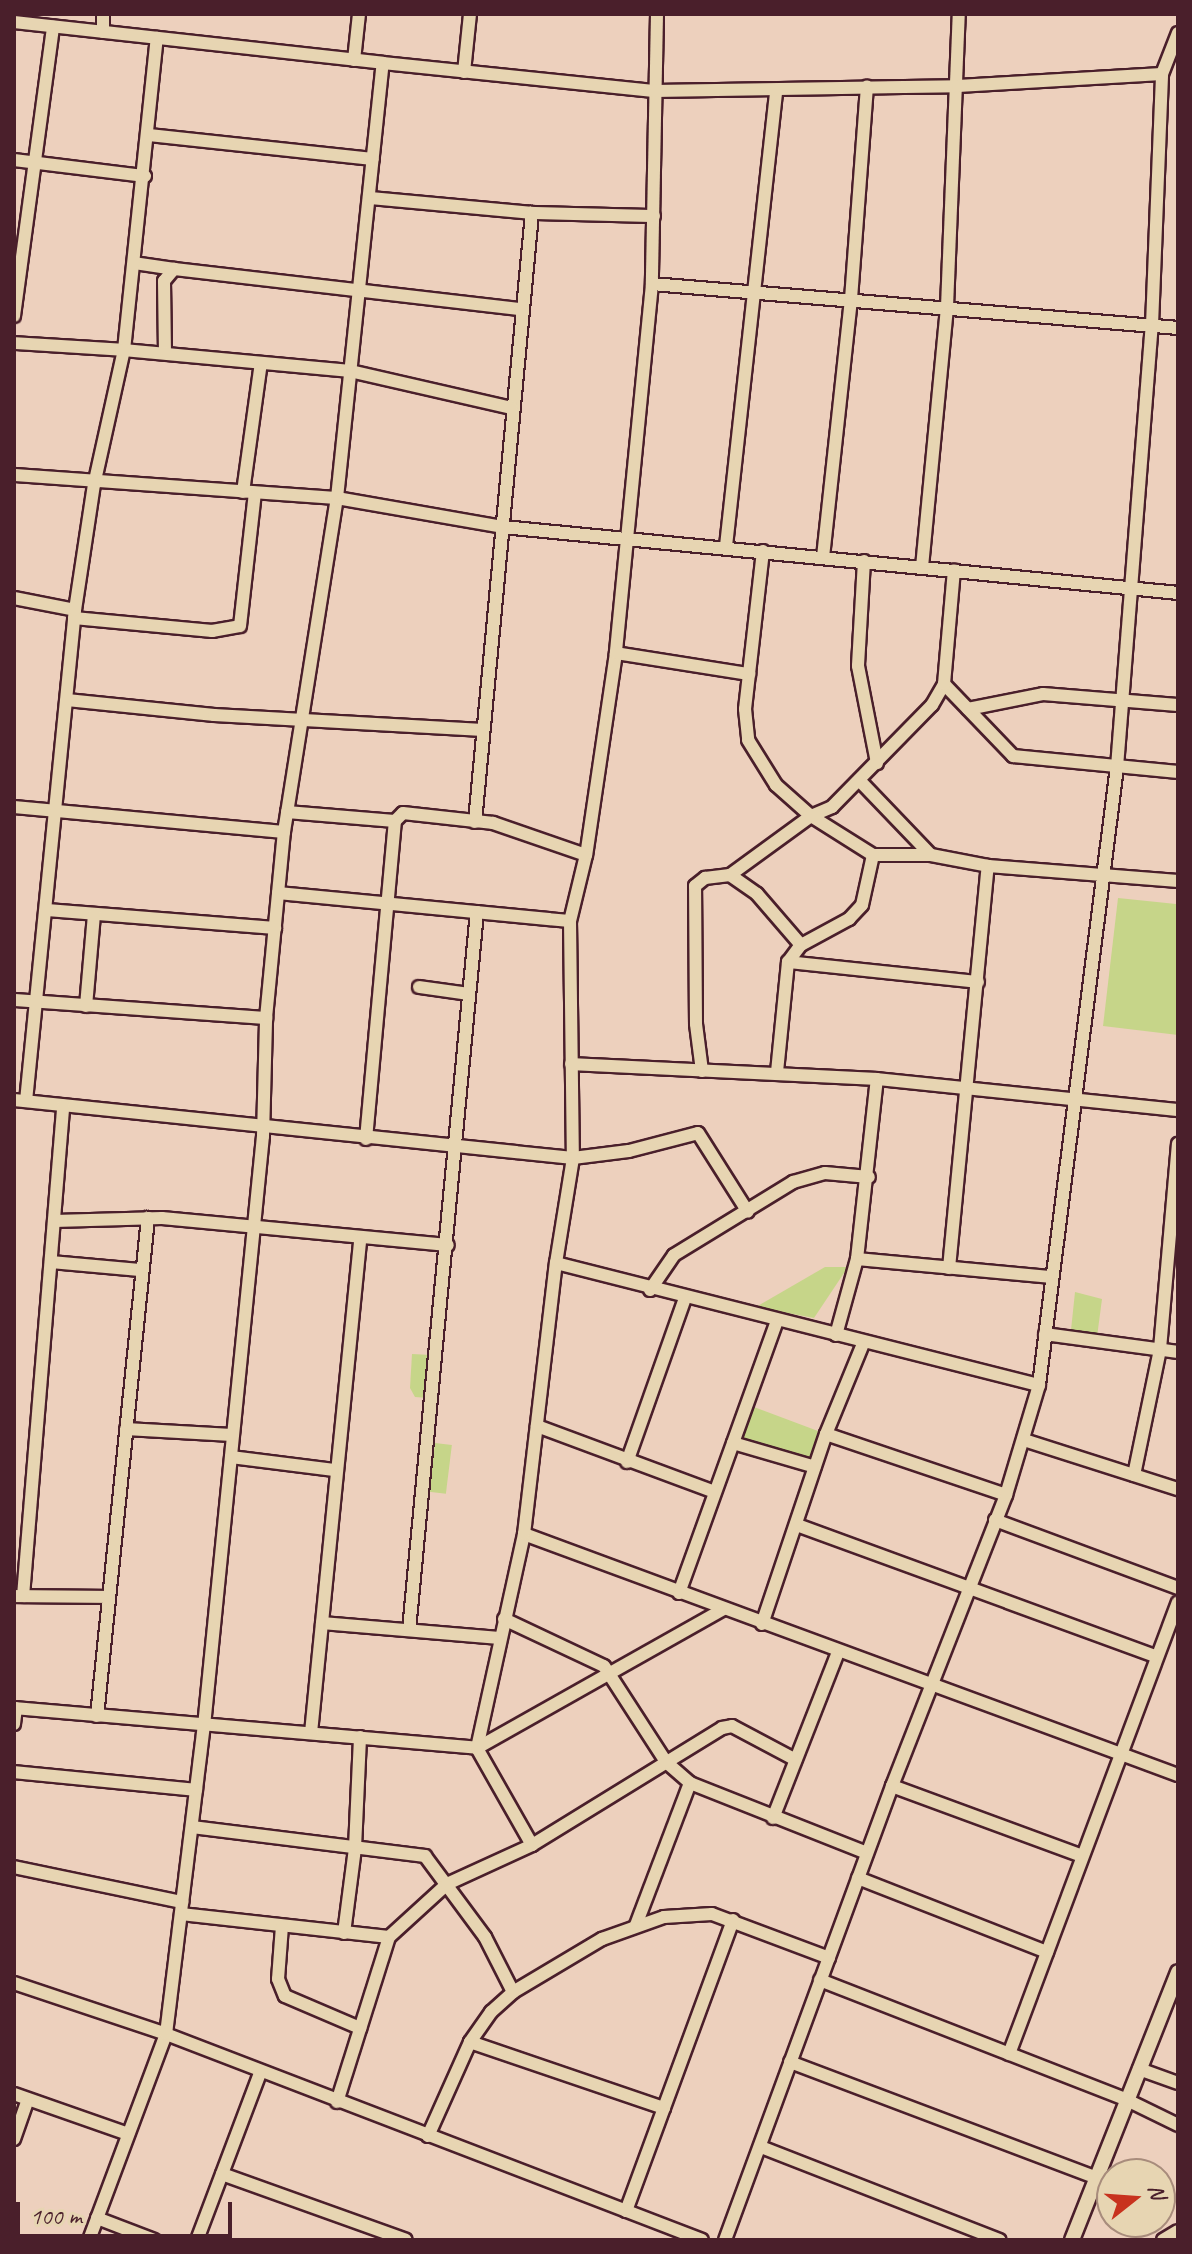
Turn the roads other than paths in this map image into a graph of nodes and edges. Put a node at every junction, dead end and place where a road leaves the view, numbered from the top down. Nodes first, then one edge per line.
1 (103, 14) edge
2 (359, 14) edge
3 (470, 14) edge
4 (657, 14) edge
5 (959, 14) edge
6 (14, 22) edge
7 (53, 27) junction
8 (103, 32) junction
9 (1178, 33) edge
10 (157, 38) junction
11 (354, 60) junction
12 (383, 63) junction
13 (464, 72) junction
14 (1162, 74) junction
15 (958, 86) junction
16 (867, 87) junction
17 (776, 90) junction
18 (654, 91) junction
19 (149, 135) junction
20 (373, 159) junction
21 (14, 160) edge
22 (35, 162) junction
23 (145, 176) junction
24 (371, 198) junction
25 (532, 213) junction
26 (654, 216) junction
27 (18, 256) edge
28 (134, 263) junction
29 (174, 269) junction
30 (652, 284) junction
31 (362, 288) junction
32 (756, 294) junction
33 (851, 299) junction
34 (947, 307) junction
35 (522, 309) junction
36 (14, 316) edge
37 (1152, 325) junction
38 (1178, 328) edge
39 (14, 343) edge
40 (124, 350) junction
41 (165, 353) junction
42 (261, 363) junction
43 (350, 371) junction
44 (512, 408) junction
45 (14, 475) edge
46 (94, 485) junction
47 (249, 492) junction
48 (337, 498) junction
49 (503, 527) junction
50 (628, 539) junction
51 (726, 546) junction
52 (763, 551) junction
53 (823, 557) junction
54 (864, 561) junction
55 (922, 567) junction
56 (954, 570) junction
57 (1132, 589) junction
58 (1178, 593) edge
59 (14, 598) edge
60 (75, 614) junction
61 (616, 653) junction
62 (749, 674) junction
63 (944, 684) junction
64 (67, 700) junction
65 (1123, 700) junction
66 (1178, 705) edge
67 (968, 709) junction
68 (298, 720) junction
69 (479, 730) junction
70 (877, 763) junction
71 (1117, 767) junction
72 (1178, 772) edge
73 (859, 780) junction
74 (14, 807) edge
75 (57, 811) junction
76 (287, 812) junction
77 (811, 816) junction
78 (395, 821) junction
79 (475, 822) junction
80 (284, 832) junction
81 (586, 855) junction
82 (873, 855) junction
83 (931, 855) junction
84 (988, 866) junction
85 (1104, 874) junction
86 (730, 875) junction
87 (1178, 881) edge
88 (278, 893) junction
89 (389, 904) junction
90 (47, 910) junction
91 (477, 912) junction
92 (94, 914) junction
93 (570, 921) junction
94 (275, 928) junction
95 (801, 945) junction
96 (788, 962) junction
97 (978, 982) junction
98 (419, 987) dead end
99 (469, 994) junction
100 (14, 1000) edge
101 (37, 1002) junction
102 (86, 1006) junction
103 (266, 1018) junction
104 (571, 1064) junction
105 (702, 1071) junction
106 (777, 1072) junction
107 (877, 1079) junction
108 (968, 1087) junction
109 (1074, 1098) junction
110 (20, 1100) edge
111 (63, 1106) junction
112 (1178, 1110) edge
113 (261, 1128) junction
114 (366, 1139) junction
115 (1178, 1144) edge
116 (454, 1148) junction
117 (573, 1158) junction
118 (869, 1177) junction
119 (748, 1212) junction
120 (148, 1218) junction
121 (54, 1221) junction
122 (252, 1229) junction
123 (360, 1238) junction
124 (448, 1245) junction
125 (857, 1259) junction
126 (51, 1262) junction
127 (556, 1263) junction
128 (949, 1268) junction
129 (140, 1270) junction
130 (1052, 1277) junction
131 (650, 1290) junction
132 (685, 1298) junction
133 (777, 1321) junction
134 (1045, 1334) junction
135 (836, 1335) junction
136 (863, 1344) junction
137 (1160, 1349) junction
138 (1178, 1352) edge
139 (1039, 1385) junction
140 (537, 1426) junction
141 (126, 1429) junction
142 (826, 1434) junction
143 (232, 1435) junction
144 (1024, 1440) junction
145 (733, 1443) junction
146 (231, 1457) junction
147 (627, 1462) junction
148 (815, 1467) junction
149 (334, 1470) junction
150 (1134, 1475) junction
151 (1178, 1489) edge
152 (714, 1492) junction
153 (1006, 1495) junction
154 (995, 1520) junction
155 (797, 1525) junction
156 (524, 1534) junction
157 (969, 1587) junction
158 (1178, 1588) edge
159 (679, 1593) junction
160 (19, 1596) edge
161 (109, 1597) junction
162 (1178, 1603) edge
163 (724, 1609) junction
164 (504, 1619) junction
165 (322, 1623) junction
166 (762, 1624) junction
167 (409, 1630) junction
168 (499, 1638) junction
169 (838, 1652) junction
170 (1157, 1657) junction
171 (611, 1673) junction
172 (929, 1687) junction
173 (15, 1708) edge
174 (97, 1716) junction
175 (14, 1724) edge
176 (204, 1726) junction
177 (311, 1733) junction
178 (360, 1737) junction
179 (477, 1748) junction
180 (1123, 1753) junction
181 (796, 1760) junction
182 (666, 1762) junction
183 (14, 1772) edge
184 (1178, 1775) edge
185 (690, 1783) junction
186 (892, 1786) junction
187 (196, 1790) junction
188 (773, 1818) junction
189 (192, 1827) junction
190 (532, 1845) junction
191 (355, 1848) junction
192 (867, 1853) junction
193 (1082, 1856) junction
194 (14, 1867) edge
195 (858, 1878) junction
196 (447, 1884) junction
197 (182, 1908) junction
198 (733, 1920) junction
199 (636, 1925) junction
200 (282, 1926) junction
201 (344, 1933) junction
202 (389, 1937) junction
203 (1047, 1952) junction
204 (829, 1958) junction
205 (820, 1980) junction
206 (1177, 1981) edge
207 (14, 1983) edge
208 (513, 1992) junction
209 (360, 2028) junction
210 (166, 2034) junction
211 (470, 2042) junction
212 (1009, 2054) junction
213 (790, 2062) junction
214 (1139, 2069) junction
215 (260, 2073) junction
216 (1178, 2083) edge
217 (14, 2094) edge
218 (28, 2099) junction
219 (1127, 2100) junction
220 (337, 2102) junction
221 (664, 2108) junction
222 (1178, 2125) edge
223 (128, 2134) junction
224 (428, 2136) junction
225 (14, 2138) edge
226 (761, 2147) junction
227 (1105, 2158) edge
228 (222, 2174) junction
229 (1096, 2178) edge
230 (1096, 2180) edge
231 (626, 2211) junction
232 (97, 2218) junction
233 (1178, 2231) edge
234 (89, 2240) edge
235 (154, 2240) edge
236 (197, 2240) edge
237 (406, 2240) edge
238 (702, 2240) edge
239 (725, 2240) edge
240 (1000, 2240) edge
241 (1072, 2240) edge
242 (1163, 2240) edge

1 - 8 street
2 - 11 street
3 - 13 street
4 - 18 street
5 - 15 street
6 - 7 street
7 - 8 street
7 - 22 street
8 - 10 street
9 - 14 street
10 - 11 street
10 - 19 street
11 - 12 street
12 - 13 street
12 - 20 street
13 - 18 street
14 - 15 street
14 - 37 street
15 - 16 street
15 - 34 street
16 - 17 street
16 - 33 street
17 - 18 street
17 - 32 street
18 - 26 street
19 - 20 street
19 - 23 street
20 - 24 street
21 - 22 street
22 - 23 street
22 - 27 street
23 - 28 street
24 - 25 street
24 - 31 street
25 - 26 street
25 - 35 street
26 - 30 street
27 - 36 street
28 - 29 street
28 - 40 street
29 - 31 street
29 - 41 street
30 - 32 street
30 - 50 street
31 - 35 street
31 - 43 street
32 - 33 street
32 - 51 street
33 - 34 street
33 - 53 street
34 - 37 street
34 - 55 street
35 - 44 street
37 - 38 street
37 - 57 street
39 - 40 street
40 - 41 street
40 - 46 street
41 - 42 street
42 - 43 street
42 - 47 street
43 - 44 street
43 - 48 street
44 - 49 street
45 - 46 street
46 - 47 street
46 - 60 street
47 - 48 street
47 - 60 street
48 - 49 street
48 - 68 street
49 - 50 street
49 - 69 street
50 - 51 street
50 - 61 street
51 - 52 street
52 - 53 street
52 - 62 street
53 - 54 street
54 - 55 street
54 - 70 street
55 - 56 street
56 - 57 street
56 - 63 street
57 - 58 street
57 - 65 street
59 - 60 street
60 - 64 street
61 - 62 street
61 - 81 street
62 - 77 street
63 - 67 street
63 - 70 street
64 - 68 street
64 - 75 street
65 - 66 street
65 - 67 street
65 - 71 street
67 - 71 street
68 - 69 street
68 - 76 street
69 - 79 street
70 - 73 street
71 - 72 street
71 - 85 street
73 - 77 street
73 - 83 street
74 - 75 street
75 - 80 street
75 - 90 street
76 - 78 street
76 - 80 street
77 - 82 street
77 - 86 street
78 - 79 street
78 - 89 street
79 - 81 street
80 - 88 street
81 - 93 street
82 - 83 street
82 - 95 street
83 - 84 street
84 - 85 street
84 - 97 street
85 - 87 street
85 - 109 street
86 - 95 street
86 - 105 street
88 - 89 street
88 - 94 street
89 - 91 street
89 - 114 street
90 - 92 street
90 - 101 street
91 - 93 street
91 - 99 street
92 - 94 street
92 - 102 street
93 - 104 street
94 - 103 street
95 - 96 street
96 - 97 street
96 - 106 street
97 - 108 street
98 - 99 street
99 - 116 street
100 - 101 street
101 - 102 street
101 - 110 street
102 - 103 street
103 - 113 street
104 - 105 street
104 - 117 street
105 - 106 street
106 - 107 street
107 - 108 street
107 - 118 street
108 - 109 street
108 - 128 street
109 - 112 street
109 - 130 street
110 - 111 street
111 - 113 street
111 - 121 street
113 - 114 street
113 - 122 street
114 - 116 street
115 - 137 street
116 - 117 street
116 - 124 street
117 - 119 street
117 - 127 street
118 - 119 street
118 - 125 street
119 - 131 street
120 - 121 street
120 - 122 street
120 - 129 street
121 - 126 street
122 - 123 street
122 - 143 street
123 - 124 street
123 - 149 street
124 - 167 street
125 - 128 street
125 - 135 street
126 - 129 street
126 - 160 street
127 - 131 street
127 - 140 street
128 - 130 street
129 - 141 street
130 - 134 street
131 - 132 street
132 - 133 street
132 - 147 street
133 - 135 street
133 - 145 street
134 - 137 street
134 - 139 street
135 - 136 street
136 - 139 street
136 - 142 street
137 - 138 street
137 - 150 street
139 - 144 street
140 - 147 street
140 - 156 street
141 - 143 street
141 - 161 street
142 - 148 street
142 - 153 street
143 - 146 street
144 - 150 street
144 - 153 street
145 - 148 street
145 - 152 street
146 - 149 street
146 - 176 street
147 - 152 street
148 - 155 street
149 - 165 street
150 - 151 street
152 - 159 street
153 - 154 street
154 - 157 street
154 - 158 street
155 - 157 street
155 - 166 street
156 - 159 street
156 - 164 street
157 - 170 street
157 - 172 street
159 - 163 street
160 - 161 street
161 - 174 street
162 - 170 street
163 - 166 street
163 - 171 street
164 - 168 street
164 - 171 street
165 - 167 street
165 - 177 street
166 - 169 street
167 - 168 street
168 - 179 street
169 - 172 street
169 - 181 street
170 - 180 street
171 - 179 street
171 - 182 street
172 - 180 street
172 - 186 street
173 - 174 street
173 - 175 street
174 - 176 street
176 - 177 street
176 - 187 street
177 - 178 street
178 - 179 street
178 - 191 street
179 - 190 street
180 - 184 street
180 - 193 street
181 - 182 street
181 - 188 street
182 - 185 street
182 - 190 street
183 - 187 street
185 - 188 street
185 - 199 street
186 - 192 street
186 - 193 street
187 - 189 street
188 - 192 street
189 - 191 street
189 - 197 street
190 - 196 street
191 - 196 street
191 - 201 street
192 - 195 street
193 - 203 street
194 - 197 street
195 - 203 street
195 - 204 street
196 - 202 street
196 - 208 street
197 - 200 street
197 - 210 street
198 - 199 street
198 - 204 street
198 - 221 street
199 - 208 street
200 - 201 street
200 - 209 street
201 - 202 street
202 - 209 street
203 - 212 street
204 - 205 street
205 - 212 street
205 - 213 street
206 - 214 street
207 - 210 street
208 - 211 street
209 - 220 street
210 - 215 street
210 - 223 street
211 - 221 street
211 - 224 street
212 - 219 street
213 - 226 street
213 - 229 street
214 - 216 street
214 - 219 street
215 - 220 street
215 - 228 street
217 - 218 street
218 - 223 street
218 - 225 street
219 - 222 street
219 - 227 street
220 - 224 street
221 - 231 street
223 - 232 street
224 - 231 street
226 - 239 street
226 - 240 street
228 - 236 street
228 - 237 street
230 - 241 street
231 - 238 street
232 - 234 street
232 - 235 street
233 - 242 street

